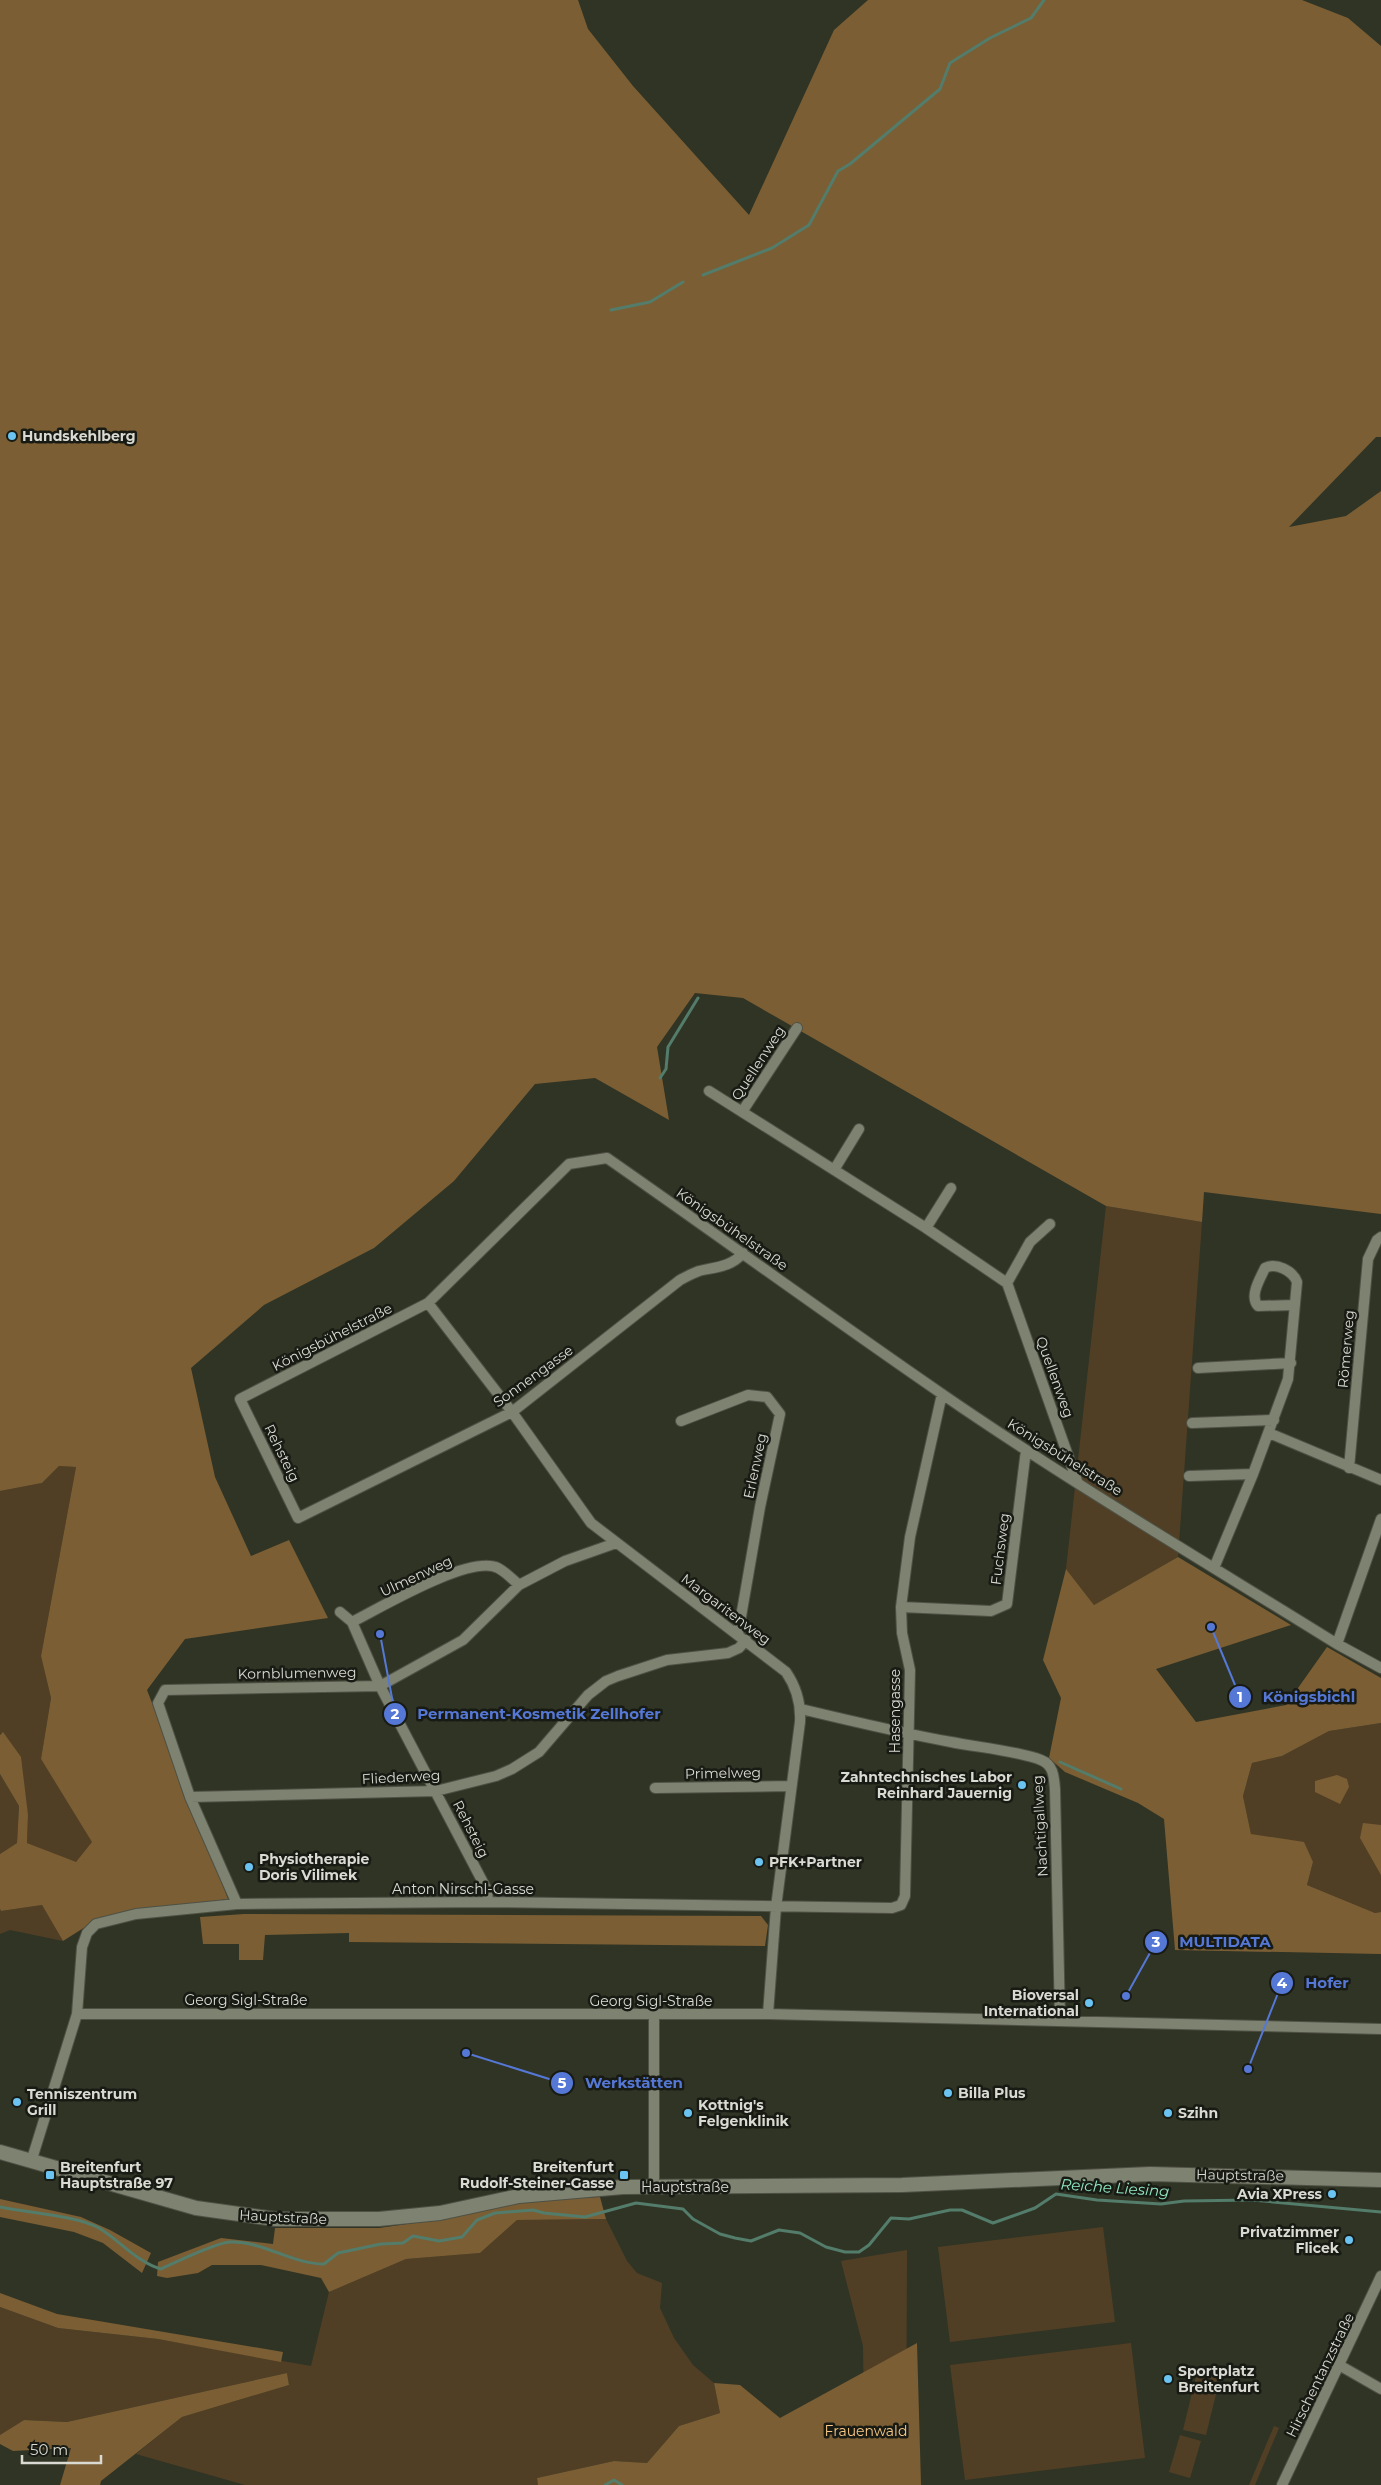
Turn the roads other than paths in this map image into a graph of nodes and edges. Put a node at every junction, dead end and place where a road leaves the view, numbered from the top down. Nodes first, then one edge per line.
1 (797, 1028) dead end
2 (709, 1091) dead end
3 (742, 1112) junction
4 (859, 1129) dead end
5 (834, 1170) junction
6 (951, 1188) dead end
7 (1050, 1224) dead end
8 (926, 1228) junction
9 (1381, 1237) edge
10 (744, 1253) junction
11 (1007, 1283) junction
12 (428, 1303) junction
13 (1296, 1305) junction
14 (1291, 1363) junction
15 (1198, 1368) dead end
16 (942, 1394) junction
17 (240, 1399) joint
18 (512, 1412) junction
19 (1274, 1420) junction
20 (681, 1421) dead end
21 (1192, 1423) dead end
22 (1269, 1434) junction
23 (1026, 1450) junction
24 (1349, 1468) junction
25 (1253, 1474) junction
26 (1189, 1476) dead end
27 (1381, 1480) edge
28 (1077, 1481) junction
29 (298, 1518) joint
30 (1381, 1519) edge
31 (616, 1543) junction
32 (1214, 1568) junction
33 (519, 1586) junction
34 (901, 1607) junction
35 (340, 1612) dead end
36 (352, 1622) junction
37 (742, 1637) junction
38 (1337, 1644) junction
39 (1381, 1668) edge
40 (380, 1686) junction
41 (801, 1710) junction
42 (909, 1734) junction
43 (791, 1786) junction
44 (655, 1788) dead end
45 (436, 1792) junction
46 (190, 1797) junction
47 (488, 1902) junction
48 (237, 1904) junction
49 (776, 1907) junction
50 (77, 2014) junction
51 (768, 2014) junction
52 (654, 2016) junction
53 (1060, 2022) junction
54 (1381, 2029) edge
55 (0, 2152) edge
56 (31, 2162) junction
57 (1381, 2180) edge
58 (654, 2187) junction
59 (1381, 2276) edge
60 (1339, 2364) junction
61 (1381, 2389) edge
62 (1282, 2485) edge

1 - 3 street, Quellenweg
2 - 3 street, Quellenweg
3 - 5 street, Quellenweg
4 - 5 street
5 - 8 street, Quellenweg
6 - 8 street
7 - 11 street
8 - 11 street, Quellenweg
9 - 24 street, Römerweg
10 - 12 street, Königsbühelstraße
10 - 16 street, Königsbühelstraße
10 - 18 street, Sonnengasse
11 - 28 street, Quellenweg
12 - 17 street, Königsbühelstraße
12 - 18 street, Margaritenweg
13 - 13 street
13 - 14 street
14 - 15 street
14 - 19 street
16 - 23 street, Königsbühelstraße
16 - 34 street, Hasengasse
17 - 29 street, Rehsteig
18 - 29 street, Sonnengasse
18 - 31 street, Margaritenweg
19 - 21 street
19 - 22 street
20 - 37 street, Erlenweg
22 - 24 street
22 - 25 street
23 - 28 street, Königsbühelstraße
23 - 34 street, Fuchsweg
24 - 27 street
25 - 26 street
25 - 32 street
28 - 32 street, Königsbühelstraße
30 - 38 street
31 - 33 street, Kornblumenweg
31 - 37 street, Margaritenweg
32 - 38 street, Königsbühelstraße
33 - 36 street, Ulmenweg
33 - 40 street, Kornblumenweg
34 - 42 street, Hasengasse
35 - 36 street, Rehsteig
36 - 40 street, Rehsteig
37 - 41 street, Margaritenweg
37 - 45 street, Fliederweg
38 - 39 street, Königsbühelstraße
40 - 45 street, Rehsteig
40 - 46 street, Kornblumenweg
41 - 42 street, Nachtigallweg
41 - 43 street, Margaritenweg
42 - 49 street, Hasengasse
42 - 53 street, Nachtigallweg
43 - 44 street, Primelweg
43 - 49 street, Margaritenweg
45 - 46 street, Fliederweg
45 - 47 street, Rehsteig
46 - 48 street, Kornblumenweg
47 - 48 street, Anton Nirschl-Gasse
47 - 49 street, Anton Nirschl-Gasse
48 - 50 street, Anton Nirschl-Gasse
49 - 51 street, Margaritenweg
50 - 52 street, Georg Sigl-Straße
50 - 56 street
51 - 52 street, Georg Sigl-Straße
51 - 53 street, Georg Sigl-Straße
52 - 58 street
53 - 54 street, Georg Sigl-Straße
55 - 56 main road, Hauptstraße
56 - 58 main road, Hauptstraße
57 - 58 main road, Hauptstraße
59 - 60 street, Hirschentanzstraße
60 - 61 street
60 - 62 street, Hirschentanzstraße

